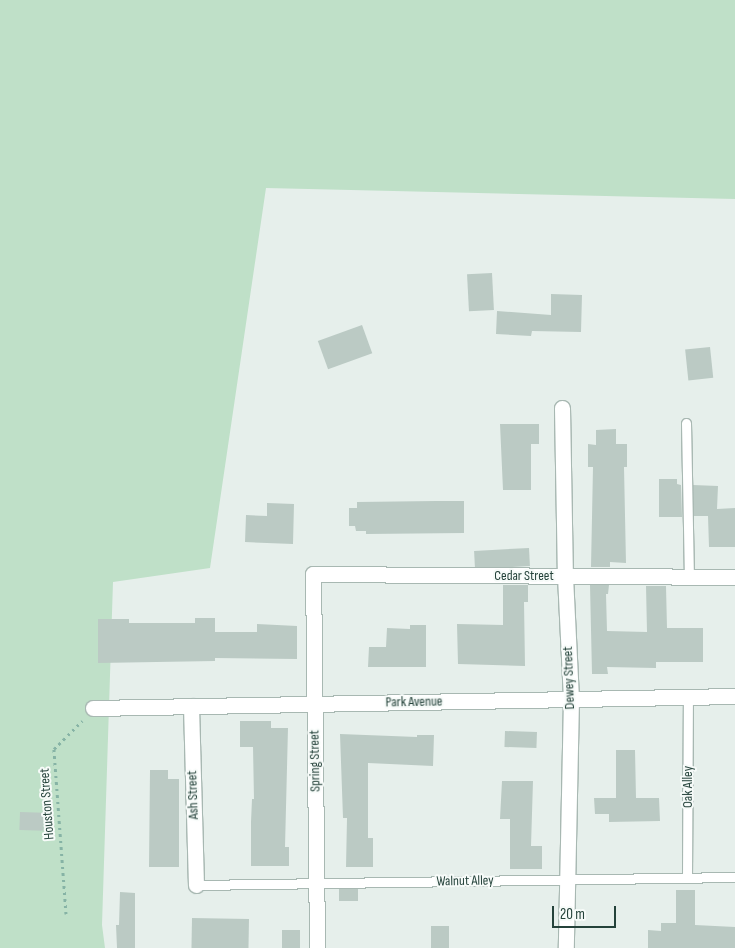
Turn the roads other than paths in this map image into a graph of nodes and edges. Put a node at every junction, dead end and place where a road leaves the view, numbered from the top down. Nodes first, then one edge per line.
1 (562, 408) dead end
2 (686, 422) dead end
3 (313, 574) joint
4 (565, 576) junction
5 (689, 577) junction
6 (735, 577) edge
7 (735, 696) edge
8 (688, 697) junction
9 (571, 699) junction
10 (314, 704) junction
11 (191, 706) junction
12 (93, 708) road end
13 (735, 877) edge
14 (687, 878) junction
15 (567, 880) junction
16 (196, 884) joint
17 (316, 884) junction
18 (317, 948) edge
19 (566, 948) edge

1 - 4 street, Dewey Street
2 - 5 lane
3 - 4 street, Cedar Street
3 - 10 street, Spring Street
4 - 5 street, Cedar Street
4 - 9 street, Dewey Street
5 - 6 street, Cedar Street
7 - 8 street, Park Avenue
8 - 9 street, Park Avenue
8 - 14 lane, Oak Alley
9 - 10 street, Park Avenue
9 - 15 street, Dewey Street
10 - 11 street, Park Avenue
10 - 17 street, Spring Street
11 - 12 street, Park Avenue
11 - 16 street, Ash Street
13 - 14 lane, Walnut Alley
14 - 15 lane, Walnut Alley
15 - 17 lane, Walnut Alley
15 - 19 street, Dewey Street
16 - 17 lane, Walnut Alley
17 - 18 street, Spring Street

